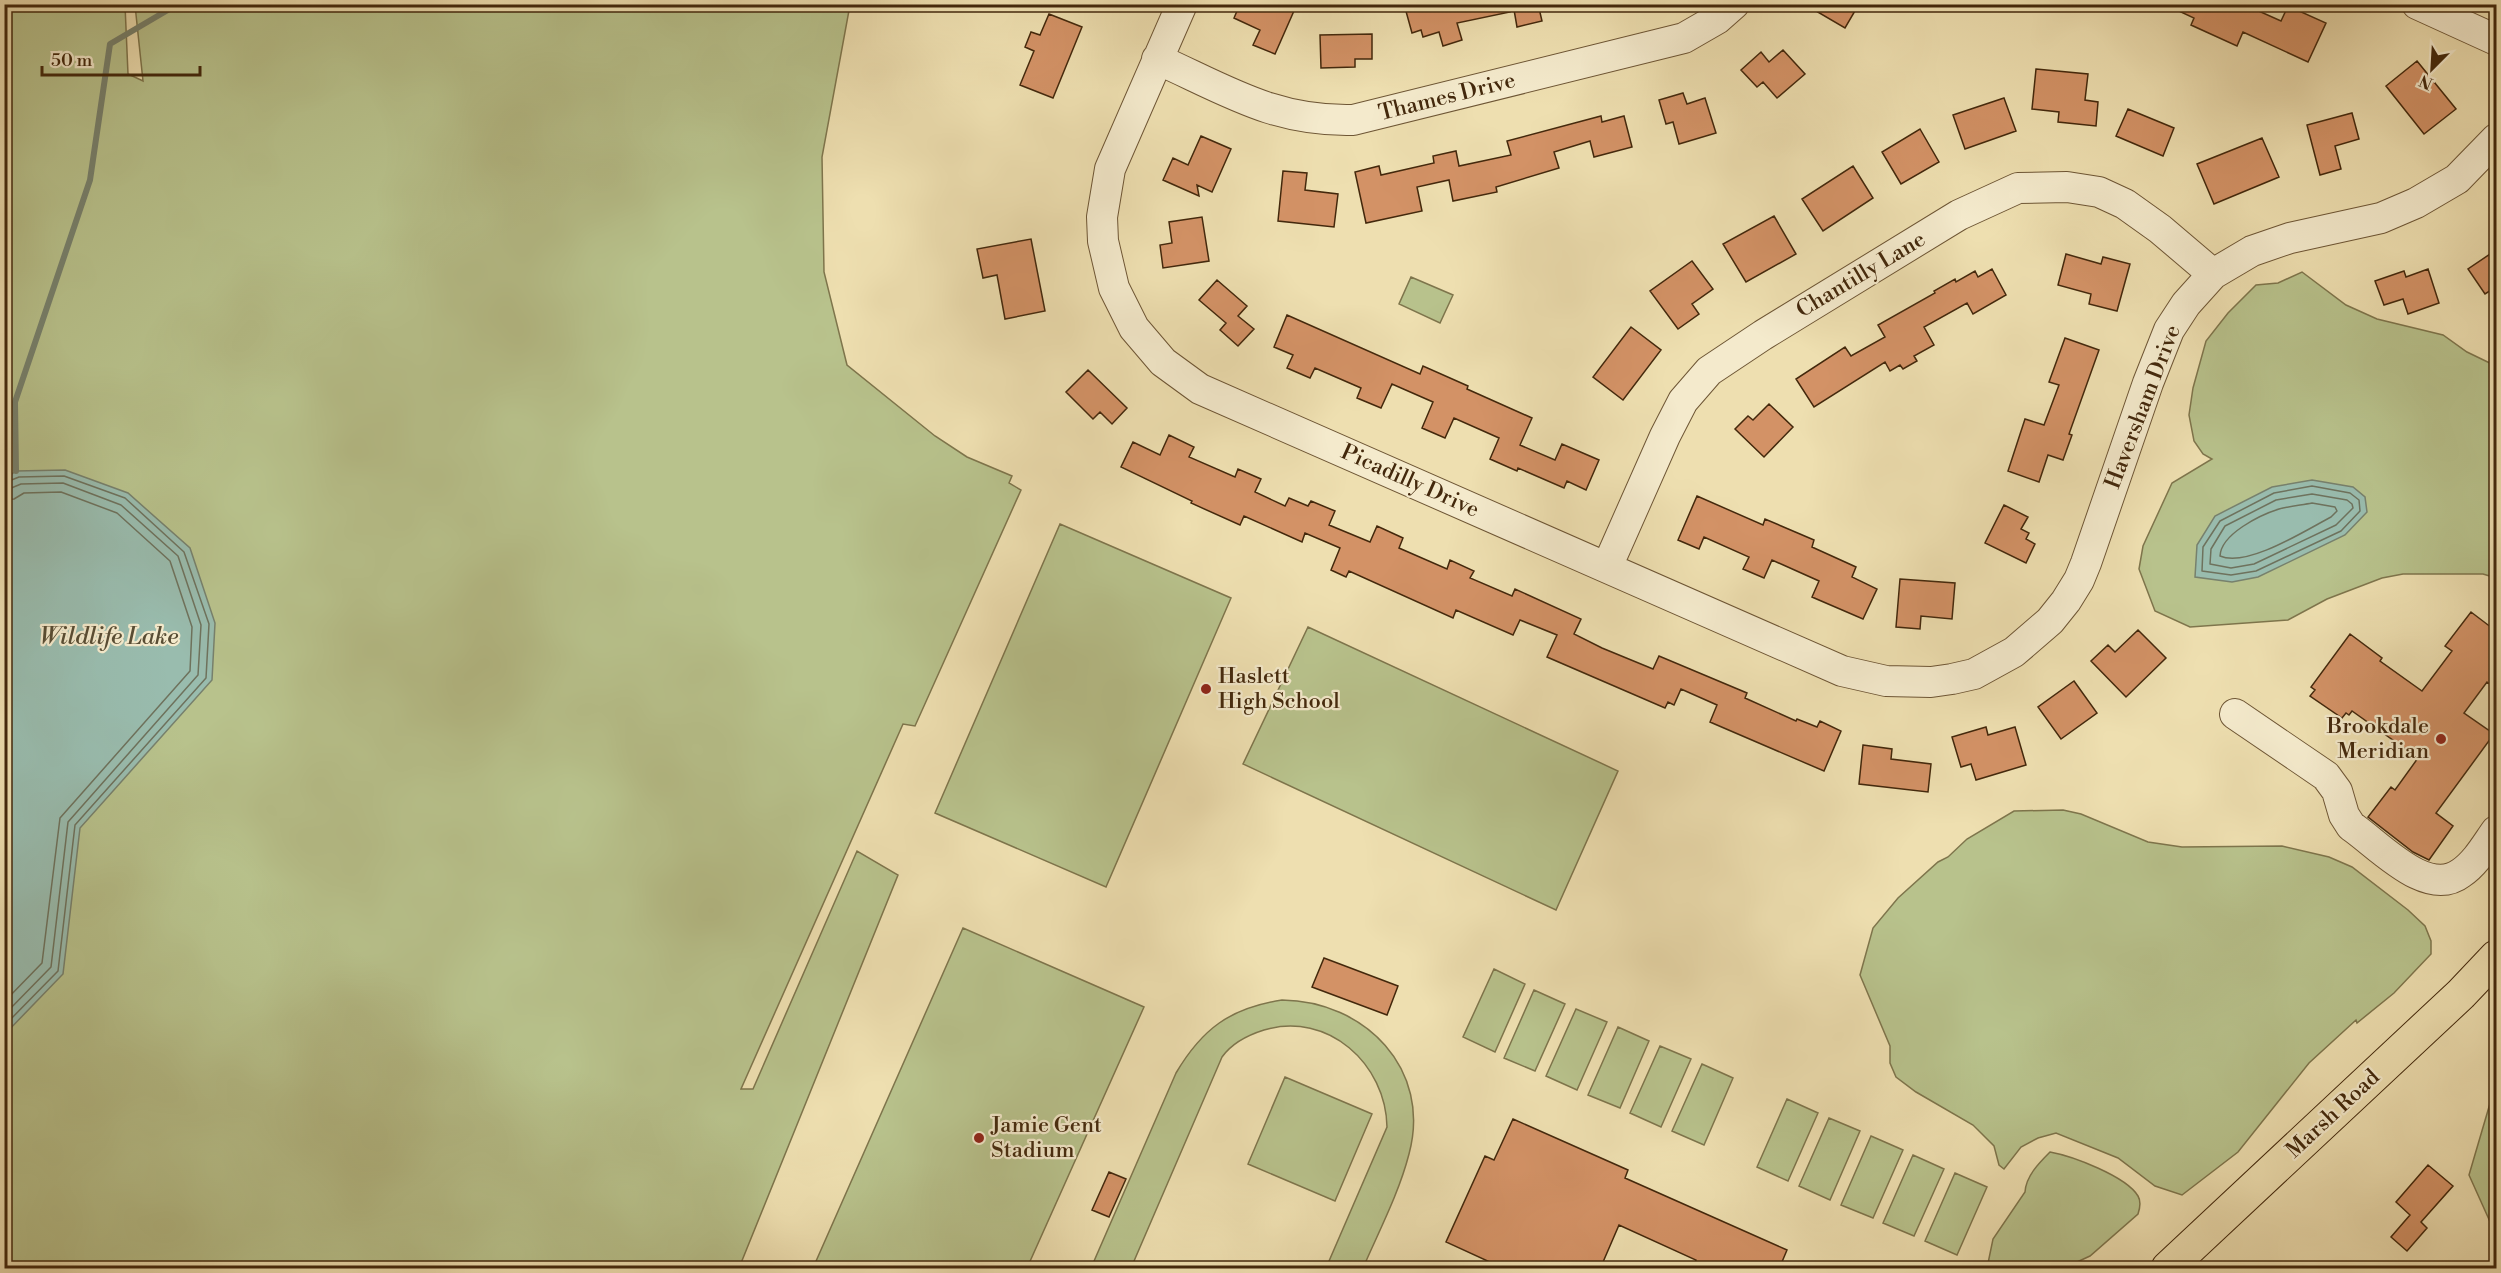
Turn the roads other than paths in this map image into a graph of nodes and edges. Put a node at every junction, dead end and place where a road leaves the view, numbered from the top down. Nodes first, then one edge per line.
1 (1182, 4) edge
2 (1734, 4) edge
3 (2417, 4) edge
4 (2496, 40) edge
5 (1157, 59) junction
6 (2496, 140) edge
7 (2213, 274) junction
8 (1607, 567) junction
9 (1974, 674) joint
10 (2235, 714) dead end
11 (2496, 831) edge
12 (2496, 957) edge
13 (2168, 1269) edge

1 - 5 street, Picadilly Drive
2 - 5 street, Thames Drive
3 - 4 street
5 - 8 street, Picadilly Drive
6 - 7 street, Haversham Drive
7 - 8 street, Chantilly Lane
7 - 9 street, Haversham Drive
8 - 9 street, Picadilly Drive
10 - 11 street
12 - 13 main road, Marsh Road

